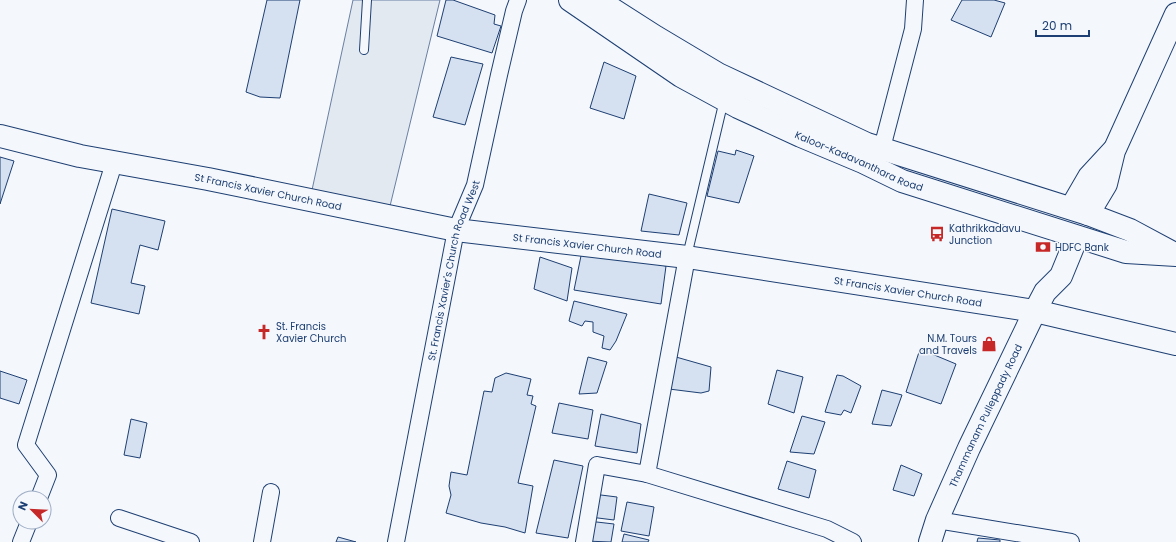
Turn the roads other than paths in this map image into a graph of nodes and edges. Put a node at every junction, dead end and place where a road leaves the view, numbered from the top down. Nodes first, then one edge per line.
1 (367, 0) edge
2 (518, 0) edge
3 (570, 0) edge
4 (598, 0) edge
5 (915, 0) edge
6 (1176, 14) edge
7 (364, 50) dead end
8 (725, 99) junction
9 (0, 136) edge
10 (882, 148) junction
11 (114, 163) junction
12 (1080, 211) junction
13 (456, 230) junction
14 (1069, 234) junction
15 (1176, 255) edge
16 (686, 257) junction
17 (1040, 301) junction
18 (1176, 344) edge
19 (647, 474) junction
20 (41, 490) edge
21 (271, 492) dead end
22 (119, 518) dead end
23 (937, 520) junction
24 (26, 530) edge
25 (173, 538) edge
26 (21, 542) edge
27 (191, 542) edge
28 (262, 542) edge
29 (396, 542) edge
30 (584, 542) edge
31 (853, 542) edge
32 (930, 542) edge
33 (1071, 542) edge

1 - 7 lane
2 - 13 street, St. Francis Xavier's Church Road West
3 - 8 main road, Kaloor-Kadavanthara Road
4 - 10 main road, Kaloor-Kadavanthara Road
5 - 10 street
6 - 12 main road
8 - 14 main road, Kaloor-Kadavanthara Road
8 - 16 lane
9 - 11 main road, St Francis Xavier Church Road
10 - 12 main road, Kaloor-Kadavanthara Road
11 - 13 main road, St Francis Xavier Church Road
11 - 20 street
12 - 15 main road, Kaloor-Kadavanthara Road
13 - 16 main road, St Francis Xavier Church Road
13 - 29 street, St. Francis Xavier's Church Road West
14 - 15 main road, Kaloor-Kadavanthara Road
14 - 17 main road, Thammanam Pulleppady Road
16 - 17 main road, St Francis Xavier Church Road
16 - 19 street
17 - 18 main road, St Francis Xavier Church Road
17 - 23 main road, Thammanam Pulleppady Road
19 - 30 street
19 - 31 street
21 - 28 street
22 - 25 street
23 - 32 main road, Thammanam Pulleppady Road
23 - 33 street
24 - 26 street
25 - 27 street

